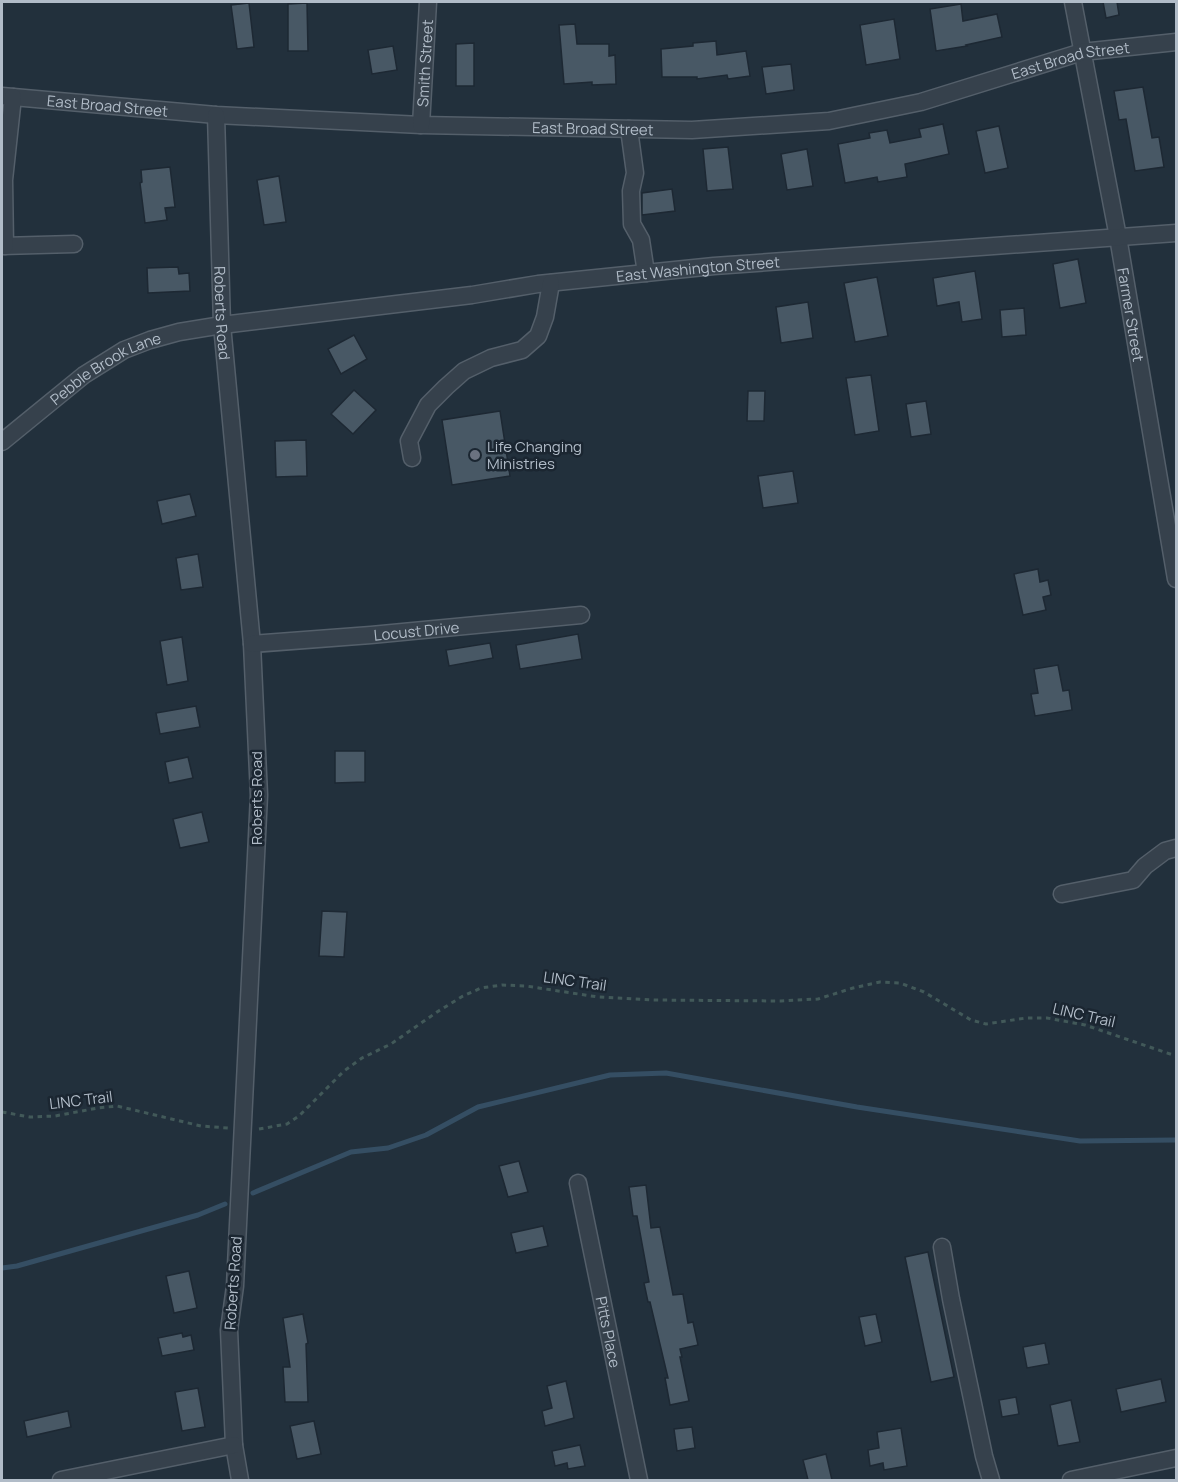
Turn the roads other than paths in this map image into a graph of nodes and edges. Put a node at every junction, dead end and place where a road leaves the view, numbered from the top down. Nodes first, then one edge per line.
1 (428, 2) edge
2 (1073, 2) edge
3 (1176, 42) edge
4 (1082, 52) junction
5 (7, 97) edge
6 (216, 115) junction
7 (421, 125) junction
8 (629, 129) junction
9 (1176, 233) edge
10 (1118, 237) junction
11 (74, 244) dead end
12 (3, 246) edge
13 (646, 273) junction
14 (551, 283) junction
15 (222, 325) junction
16 (2, 442) edge
17 (412, 458) dead end
18 (1176, 579) edge
19 (581, 615) dead end
20 (252, 644) junction
21 (1176, 848) edge
22 (1062, 894) dead end
23 (578, 1183) dead end
24 (942, 1247) dead end
25 (234, 1445) junction
26 (1176, 1458) edge
27 (61, 1480) edge
28 (240, 1480) edge
29 (639, 1480) edge
30 (991, 1480) edge
31 (1071, 1480) edge

1 - 7 street, Smith Street
2 - 4 street, Farmer Street
3 - 4 street, East Broad Street
4 - 8 street, East Broad Street
4 - 10 street, Farmer Street
5 - 6 street, East Broad Street
5 - 12 street
6 - 7 street, East Broad Street
6 - 15 street, Roberts Road
7 - 8 street, East Broad Street
8 - 13 street
9 - 10 street, East Washington Street
10 - 13 street, East Washington Street
10 - 18 street, Farmer Street
11 - 12 street
13 - 14 street, East Washington Street
14 - 15 street, East Washington Street
14 - 17 street
15 - 16 street, Pebble Brook Lane
15 - 20 street, Roberts Road
19 - 20 street, Locust Drive
20 - 25 street, Roberts Road
21 - 22 street
23 - 29 street, Pitts Place
24 - 30 street
25 - 27 street
25 - 28 street, Roberts Road
26 - 31 street

